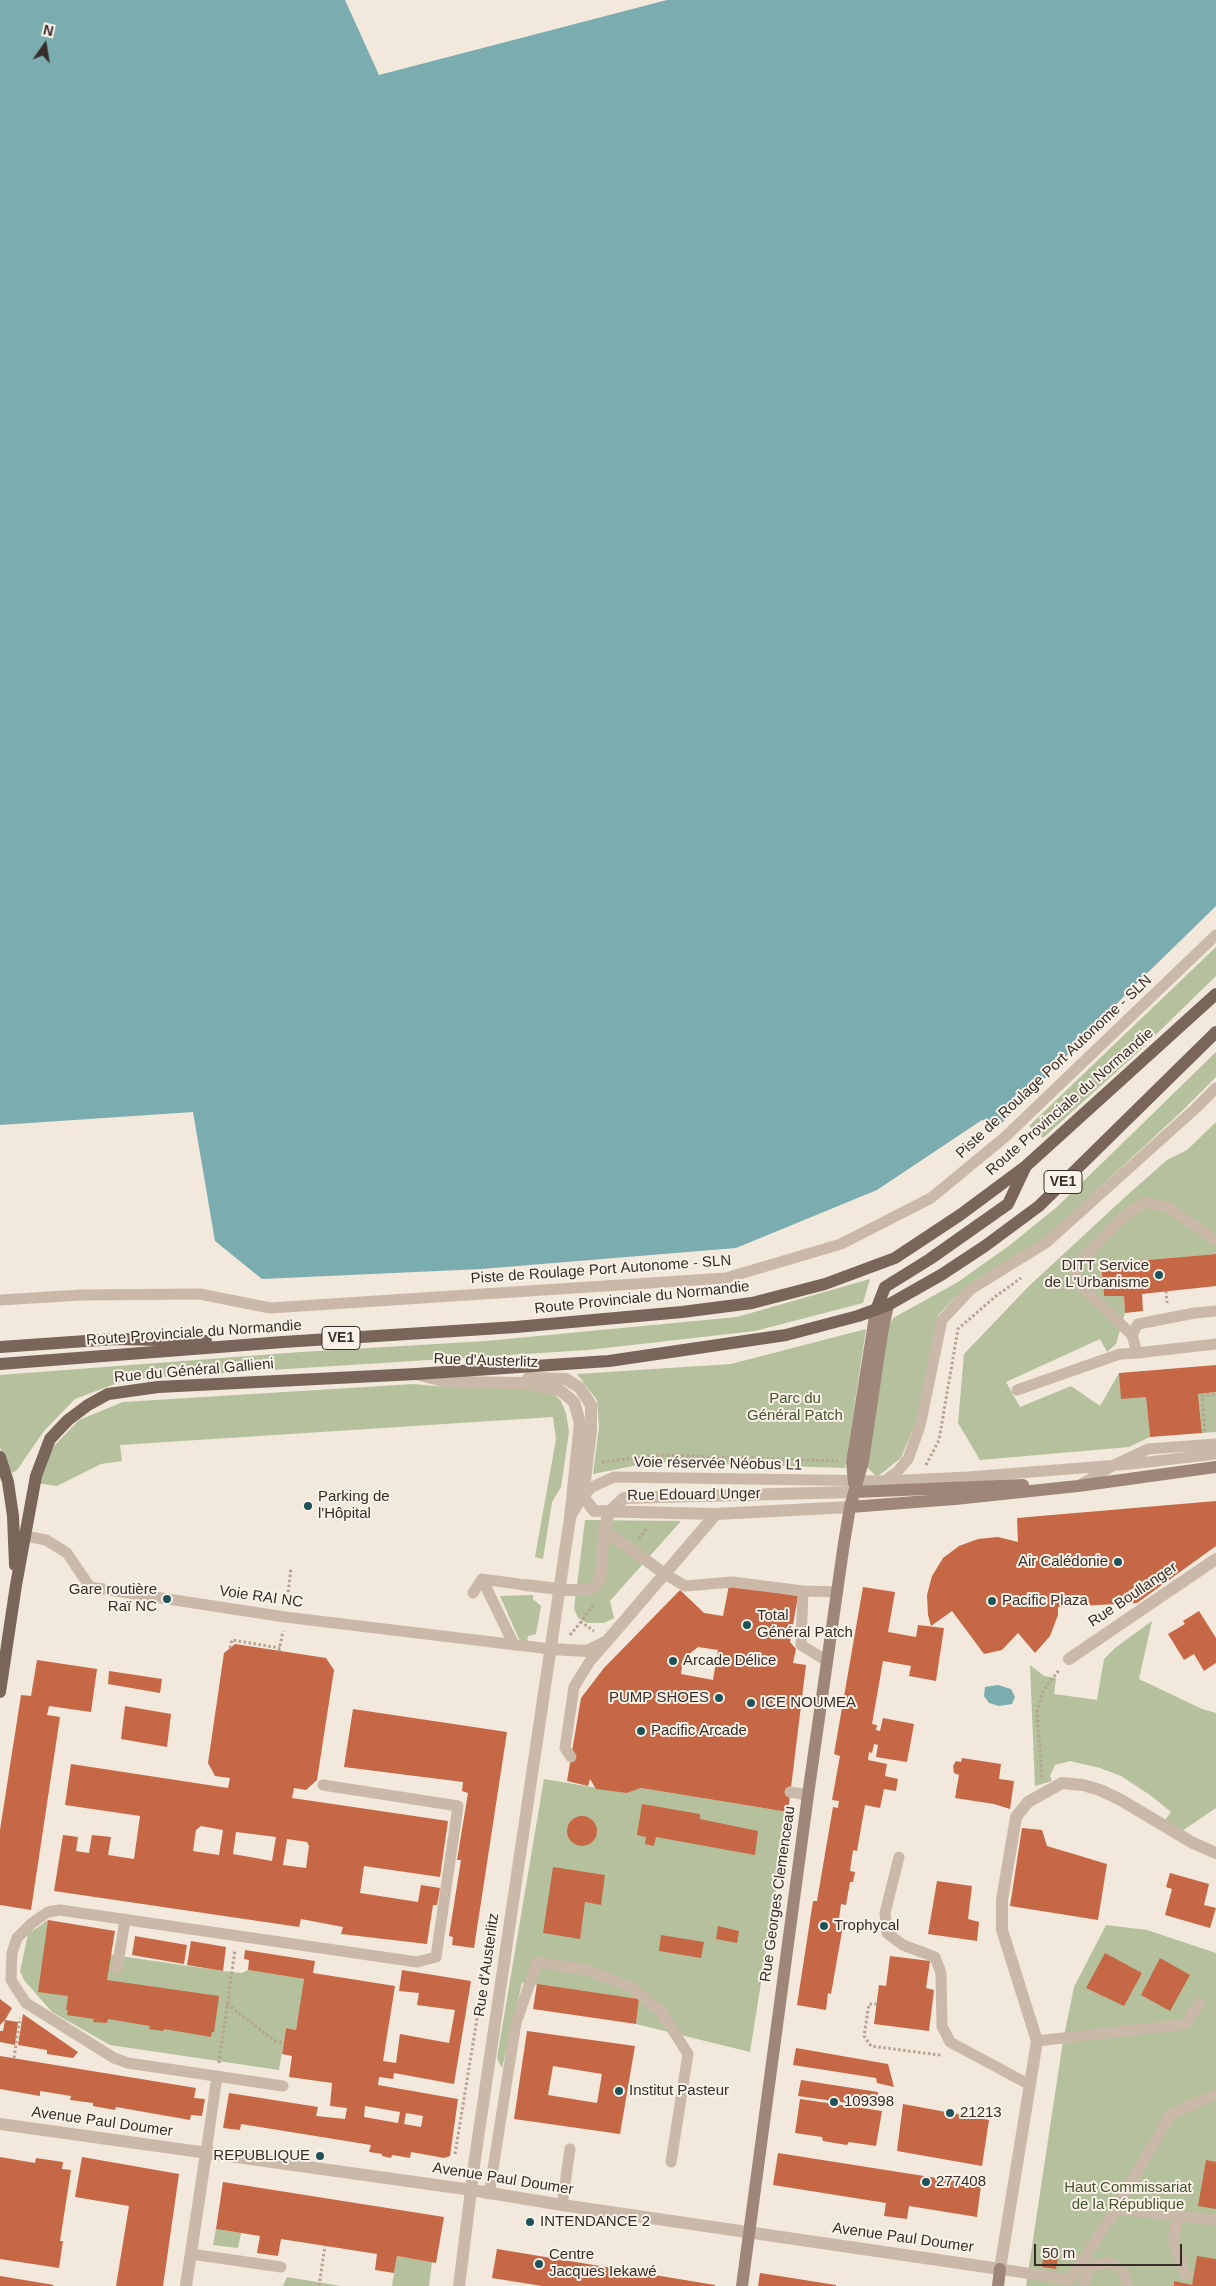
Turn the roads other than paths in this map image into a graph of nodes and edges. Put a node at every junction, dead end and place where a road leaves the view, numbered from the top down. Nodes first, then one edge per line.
1 (1216, 935) edge
2 (1216, 994) edge
3 (1216, 1032) edge
4 (1216, 1088) edge
5 (1026, 1166) junction
6 (1216, 1241) edge
7 (0, 1300) edge
8 (882, 1308) junction
9 (1216, 1311) edge
10 (1132, 1335) junction
11 (283, 1342) junction
12 (1216, 1344) edge
13 (0, 1347) edge
14 (1137, 1352) junction
15 (0, 1364) edge
16 (416, 1374) junction
17 (1018, 1390) dead end
18 (1211, 1444) edge
19 (1216, 1454) edge
20 (0, 1457) edge
21 (1114, 1465) junction
22 (1216, 1467) edge
23 (884, 1480) junction
24 (855, 1485) junction
25 (1078, 1486) junction
26 (583, 1496) junction
27 (850, 1507) junction
28 (609, 1512) junction
29 (716, 1514) junction
30 (570, 1518) junction
31 (604, 1530) junction
32 (26, 1536) junction
33 (1216, 1559) edge
34 (665, 1574) junction
35 (482, 1579) junction
36 (16, 1585) junction
37 (525, 1585) joint
38 (559, 1589) junction
39 (804, 1591) junction
40 (838, 1592) junction
41 (473, 1593) dead end
42 (607, 1641) junction
43 (514, 1646) junction
44 (550, 1649) junction
45 (1069, 1659) road end
46 (827, 1661) junction
47 (0, 1692) edge
48 (571, 1757) dead end
49 (323, 1785) dead end
50 (790, 1792) dead end
51 (808, 1795) junction
52 (1216, 1853) edge
53 (899, 1857) dead end
54 (125, 1920) junction
55 (118, 1969) dead end
56 (1199, 2003) dead end
57 (1037, 2041) junction
58 (217, 2076) junction
59 (1030, 2085) junction
60 (282, 2086) dead end
61 (1216, 2094) edge
62 (0, 2124) edge
63 (570, 2149) dead end
64 (206, 2153) junction
65 (671, 2162) dead end
66 (472, 2190) junction
67 (490, 2194) junction
68 (562, 2205) junction
69 (1116, 2209) junction
70 (1178, 2215) junction
71 (1216, 2220) edge
72 (750, 2232) junction
73 (190, 2254) junction
74 (281, 2267) dead end
75 (1000, 2269) junction
76 (1186, 2275) dead end
77 (1070, 2283) edge
78 (1085, 2284) edge
79 (186, 2286) edge
80 (459, 2286) edge
81 (742, 2286) edge
82 (998, 2286) edge
83 (1127, 2286) edge

1 - 7 lane, Piste de Roulage Port Autonome - SLN
2 - 5 main road, Route Provinciale du Normandie / VE1
3 - 8 main road, VE1
4 - 23 lane
5 - 8 main road
5 - 11 main road, Route Provinciale du Normandie / VE1
6 - 10 lane
8 - 16 main road, VE1
8 - 24 street
9 - 10 lane
10 - 14 lane
11 - 13 main road
11 - 15 main road, Route Provinciale du Normandie / VE1
12 - 14 lane
14 - 17 lane
16 - 26 street, Rue d'Austerlitz
16 - 30 street, Rue d'Austerlitz
16 - 32 main road, Rue du Général Gallieni / VE1
18 - 21 lane
19 - 21 lane, Voie réservée Néobus L1
20 - 36 main road, Rue du Général Gallieni
21 - 23 lane, Voie réservée Néobus L1
21 - 25 lane
22 - 25 street, Rue Edouard Unger
23 - 24 lane, Voie réservée Néobus L1
24 - 25 street, Rue Edouard Unger
24 - 26 lane, Voie réservée Néobus L1
24 - 27 street
24 - 28 street, Rue Edouard Unger
25 - 27 street, Rue Edouard Unger
26 - 28 street
26 - 30 lane, Voie réservée Néobus L1
27 - 29 street, Rue Edouard Unger
27 - 40 street, Rue Georges Clemenceau
28 - 29 street, Rue Edouard Unger
28 - 31 street
29 - 34 street
30 - 38 street, Rue d'Austerlitz
31 - 34 street
31 - 38 street
32 - 36 main road, Rue du Général Gallieni / VE1
32 - 43 lane, Voie RAI NC
33 - 45 street, Rue Boullanger
34 - 39 lane
34 - 42 street
35 - 37 lane
35 - 41 lane
35 - 43 lane
36 - 47 main road, Rue du Général Gallieni
37 - 38 street
38 - 44 street, Rue d'Austerlitz
39 - 40 lane
39 - 46 lane
40 - 46 street, Rue Georges Clemenceau
42 - 44 street
42 - 48 lane
43 - 44 lane, Voie RAI NC
44 - 66 street, Rue d'Austerlitz
46 - 51 street, Rue Georges Clemenceau
49 - 54 lane
50 - 51 lane
51 - 72 street, Rue Georges Clemenceau
52 - 57 street
53 - 59 lane
54 - 55 lane
54 - 58 lane
56 - 57 lane
57 - 59 street
58 - 60 lane
58 - 64 lane
59 - 75 street
61 - 69 lane
62 - 64 street, Avenue Paul Doumer
63 - 68 lane
64 - 66 street, Avenue Paul Doumer
64 - 73 street
65 - 67 lane
66 - 67 street, Avenue Paul Doumer
66 - 80 street, Rue d'Austerlitz
67 - 68 street, Avenue Paul Doumer
68 - 72 street, Avenue Paul Doumer
69 - 70 lane
69 - 77 lane
70 - 71 lane
70 - 76 lane
72 - 75 street, Avenue Paul Doumer
72 - 81 street, Rue Georges Clemenceau
73 - 74 lane
73 - 79 street
75 - 77 lane
75 - 82 street
77 - 78 lane
78 - 83 lane

